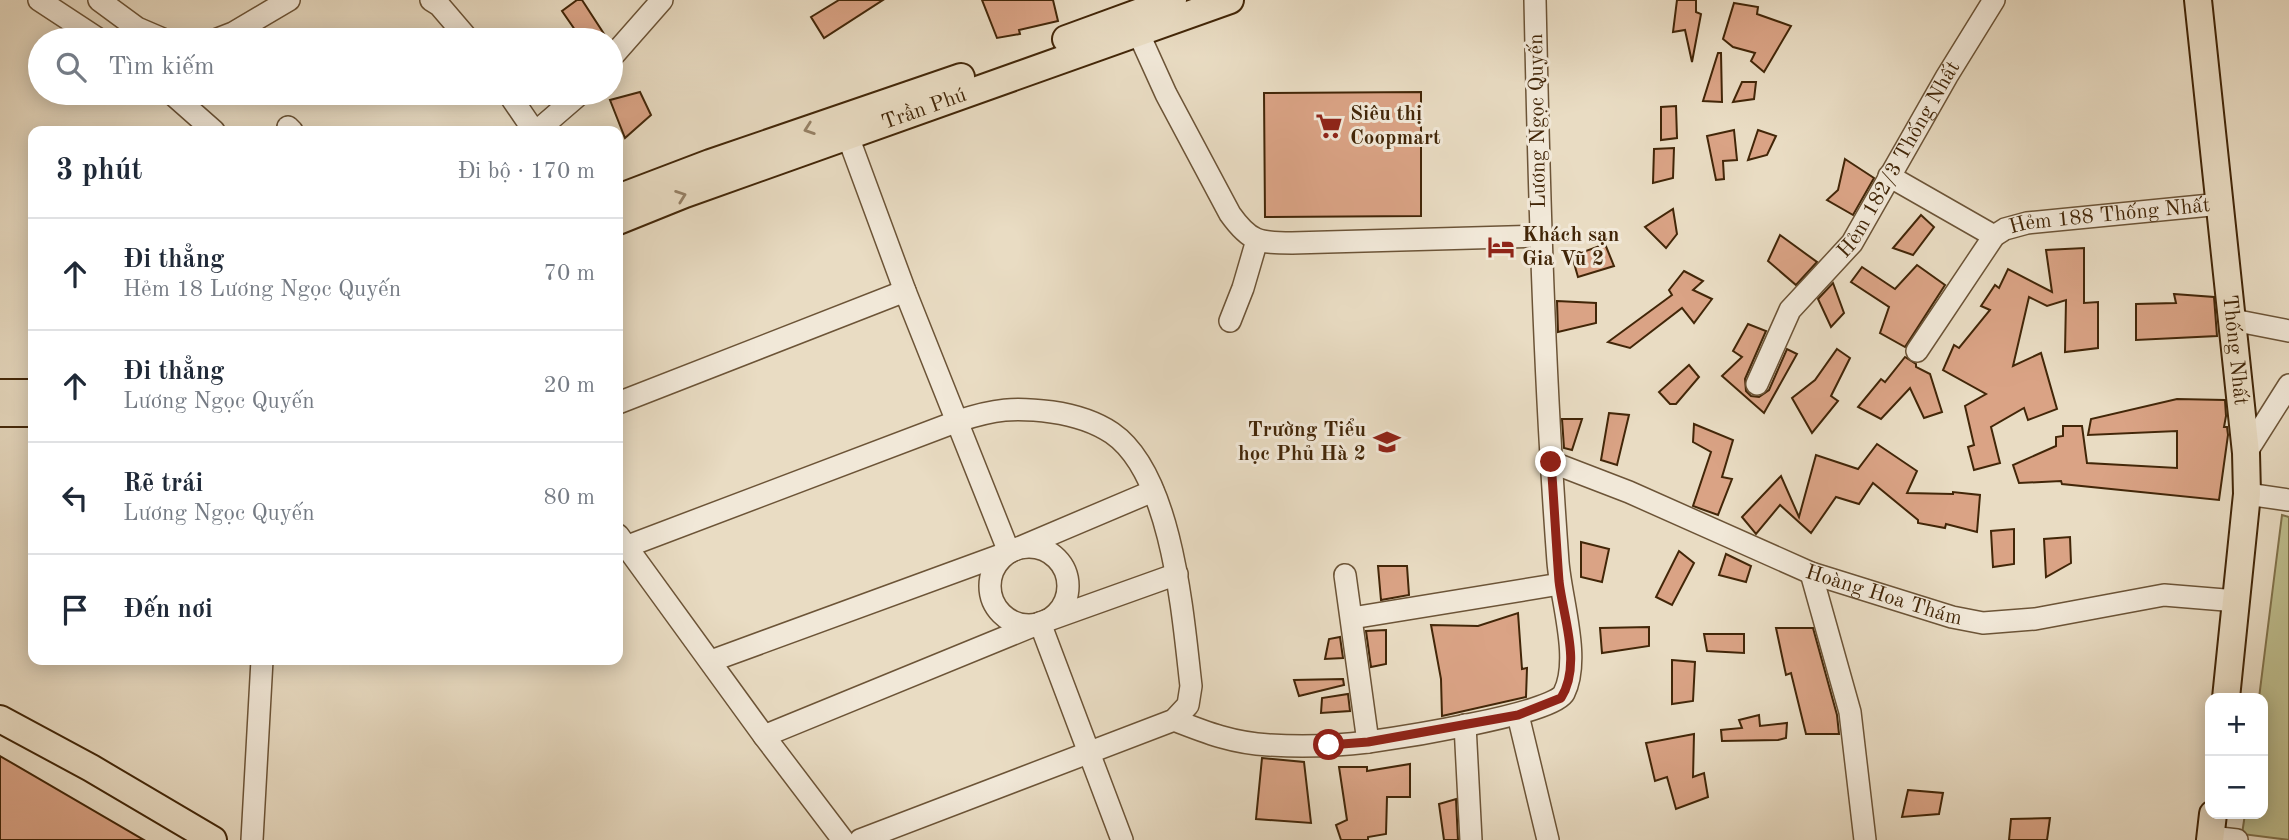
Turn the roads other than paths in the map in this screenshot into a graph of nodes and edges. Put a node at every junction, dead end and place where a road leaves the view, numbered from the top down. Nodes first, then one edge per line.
1 (39, 0) edge
2 (99, 0) edge
3 (289, 0) edge
4 (431, 0) edge
5 (662, 0) edge
6 (1173, 0) edge
7 (1230, 0) edge
8 (1535, 0) edge
9 (1994, 0) edge
10 (2198, 0) edge
11 (1134, 24) junction
12 (82, 28) edge
13 (137, 28) edge
14 (241, 28) edge
15 (459, 28) edge
16 (623, 44) edge
17 (185, 105) edge
18 (517, 105) edge
19 (567, 105) edge
20 (208, 126) edge
21 (532, 126) edge
22 (542, 126) edge
23 (844, 127) junction
24 (1889, 176) junction
25 (623, 196) edge
26 (2221, 204) junction
27 (623, 219) edge
28 (1541, 236) junction
29 (1994, 236) junction
30 (1257, 240) junction
31 (905, 291) junction
32 (2233, 320) junction
33 (1230, 321) dead end
34 (2289, 331) edge
35 (1917, 351) dead end
36 (1757, 384) dead end
37 (2289, 385) edge
38 (0, 393) edge
39 (28, 393) edge
40 (623, 401) edge
41 (0, 413) edge
42 (28, 413) edge
43 (958, 421) junction
44 (2246, 453) junction
45 (1551, 462) junction
46 (1153, 491) junction
47 (2247, 494) junction
48 (2289, 500) edge
49 (623, 541) edge
50 (1009, 552) junction
51 (1811, 573) junction
52 (1177, 574) junction
53 (1345, 575) dead end
54 (1560, 584) junction
55 (2236, 601) junction
56 (1352, 618) junction
57 (1040, 623) junction
58 (711, 661) junction
59 (262, 665) edge
60 (2227, 693) edge
61 (1518, 715) junction
62 (0, 719) edge
63 (1174, 720) junction
64 (1465, 725) junction
65 (764, 736) junction
66 (1368, 742) junction
67 (1088, 755) junction
68 (2211, 830) edge
69 (213, 840) edge
70 (252, 840) edge
71 (843, 840) edge
72 (860, 840) edge
73 (1122, 840) edge
74 (1471, 840) edge
75 (1548, 840) edge
76 (1864, 840) edge
77 (2237, 840) edge

1 - 12 street
2 - 13 street
3 - 14 street
4 - 15 street
5 - 16 street
6 - 11 main road, Trần Phú
7 - 11 main road, Trần Phú
8 - 28 street, Lương Ngọc Quyến
9 - 24 street, Hẻm 182/3 Thống Nhất
10 - 26 main road, Thống Nhất
11 - 23 main road, Trần Phú
11 - 30 street
17 - 20 street
18 - 21 street
19 - 22 street
23 -> 25 main road, Trần Phú
27 -> 23 main road, Trần Phú
23 - 31 street
24 - 29 street, Hẻm 188 Thống Nhất
24 - 36 street, Hẻm 182/3 Thống Nhất
26 - 29 street, Hẻm 188 Thống Nhất
26 - 32 main road, Thống Nhất
28 - 30 street
28 - 45 street, Lương Ngọc Quyến
29 - 35 street
30 - 33 street
31 - 40 street
31 - 43 street
32 - 34 street
32 - 44 main road, Thống Nhất
37 - 44 street
38 - 39 main road
41 - 42 main road
43 - 46 street
43 - 49 street
43 - 50 street
44 - 47 main road, Thống Nhất
45 - 51 street, Hoàng Hoa Thám
45 - 54 street, Lương Ngọc Quyến
46 - 50 street
46 - 52 street
47 - 48 street
47 - 55 main road, Thống Nhất
49 - 58 street
50 - 57 street
50 - 57 street
50 - 58 street
51 - 55 street, Hoàng Hoa Thám
51 - 76 street
52 - 57 street
52 - 63 street
53 - 56 street
54 - 56 street
54 - 61 street, Lương Ngọc Quyến
55 - 60 main road, Thống Nhất
56 - 66 street
57 - 65 street
57 - 67 street
58 - 65 street
59 - 70 street
61 - 64 street
61 - 75 street
62 - 69 main road
63 - 66 street
63 - 67 street
64 - 66 street
64 - 74 street
65 - 71 street
67 - 72 street
67 - 73 street
68 - 77 street

